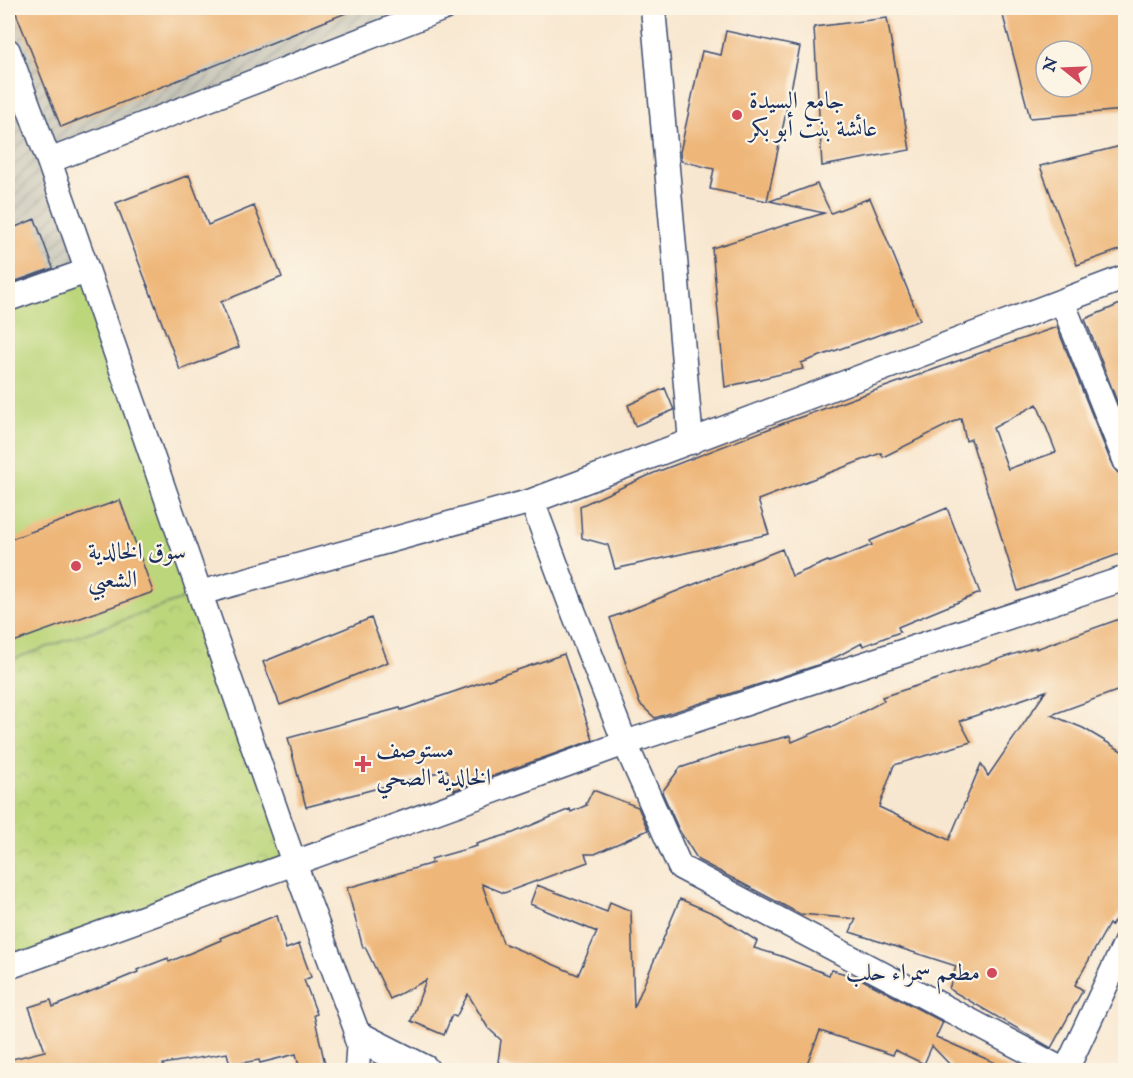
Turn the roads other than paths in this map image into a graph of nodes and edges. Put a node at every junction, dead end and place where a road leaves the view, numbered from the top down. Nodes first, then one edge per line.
1 (444, 8) edge
2 (653, 8) edge
3 (8, 51) edge
4 (49, 161) junction
5 (87, 271) junction
6 (1125, 278) edge
7 (8, 299) edge
8 (1062, 302) junction
9 (691, 442) junction
10 (1125, 462) edge
11 (532, 501) junction
12 (1125, 578) edge
13 (200, 593) junction
14 (625, 743) junction
15 (294, 863) junction
16 (1125, 942) edge
17 (8, 967) edge
18 (359, 1037) junction
19 (357, 1071) edge
20 (424, 1071) edge
21 (1065, 1071) edge

1 - 4 street
2 - 9 street
3 - 4 street
4 - 5 street
5 - 7 street
5 - 13 street
6 - 8 street
8 - 9 street
8 - 10 street
9 - 11 street
11 - 13 street
11 - 14 street
12 - 14 street
13 - 15 street
14 - 15 street
14 - 21 street
15 - 17 street
15 - 18 street
16 - 21 street
18 - 19 street
18 - 20 street

